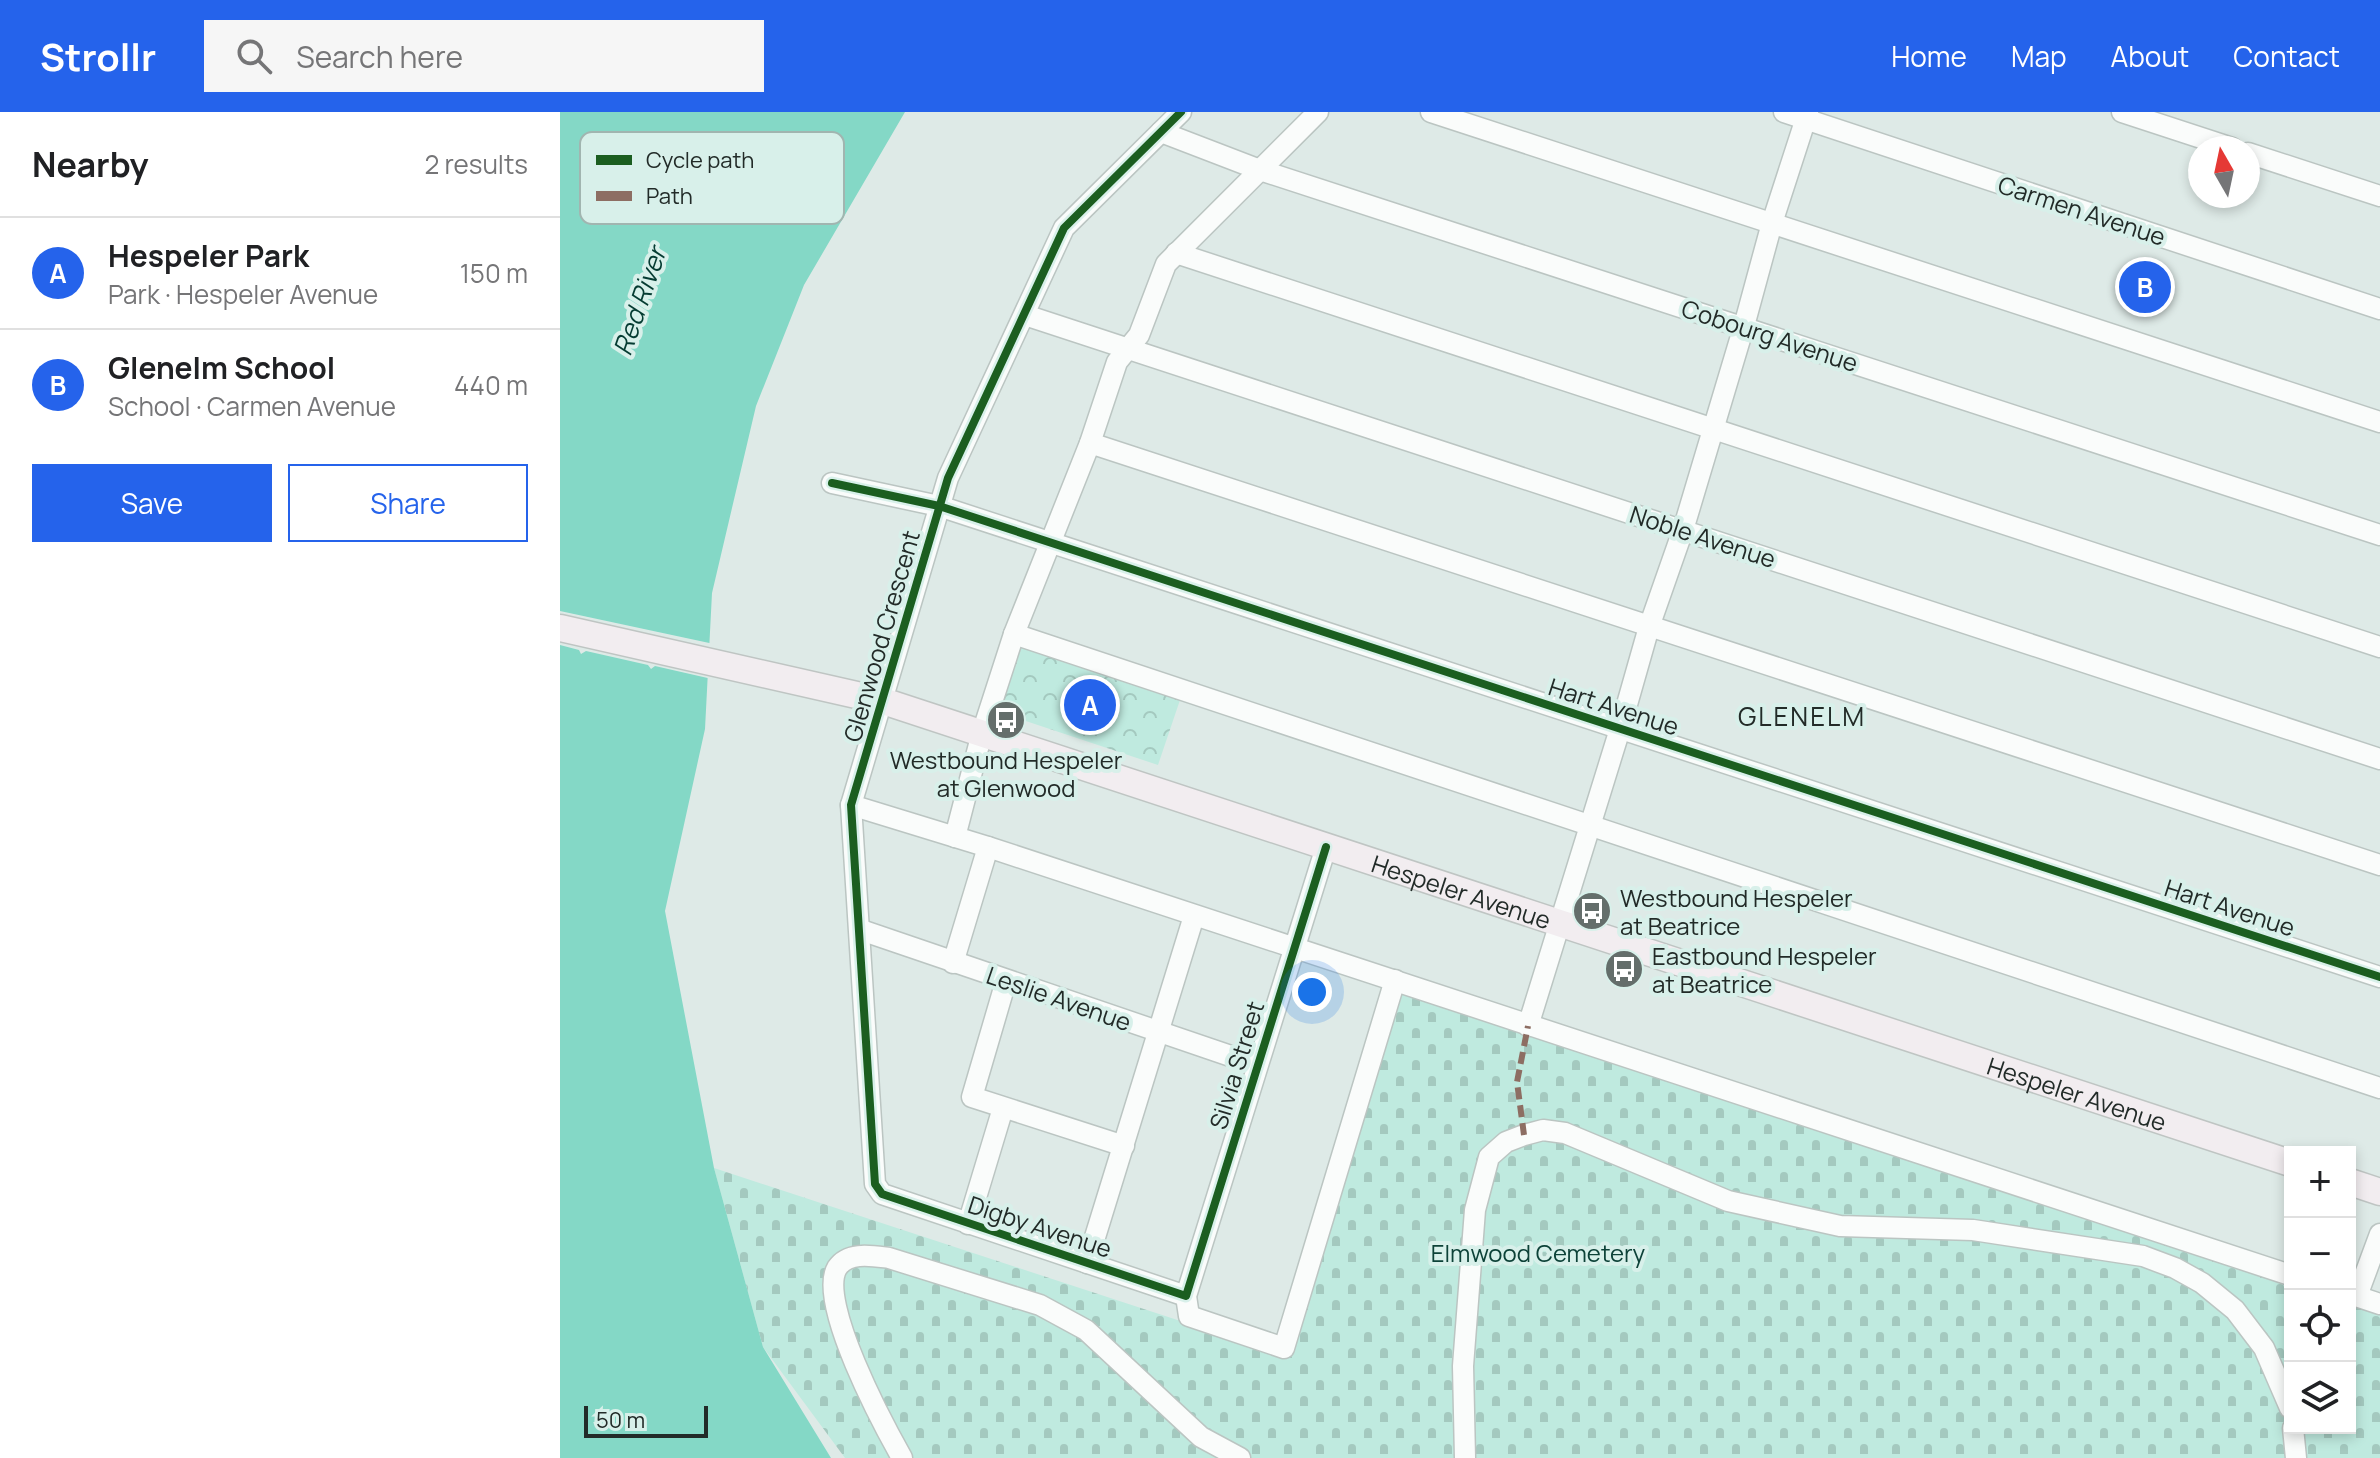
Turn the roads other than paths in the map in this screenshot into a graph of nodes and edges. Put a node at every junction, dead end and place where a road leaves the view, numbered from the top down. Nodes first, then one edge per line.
1 (1181, 112) edge
2 (1318, 112) edge
3 (1431, 112) edge
4 (1784, 112) edge
5 (2122, 112) edge
6 (1807, 116) edge
7 (1161, 132) junction
8 (2195, 136) edge
9 (2260, 157) edge
10 (1260, 170) junction
11 (2380, 196) edge
12 (1772, 223) junction
13 (1176, 253) junction
14 (2380, 309) edge
15 (1025, 315) junction
16 (1744, 326) junction
17 (1128, 348) junction
18 (2380, 422) edge
19 (1712, 429) junction
20 (1090, 443) junction
21 (832, 483) dead end
22 (939, 506) junction
23 (1683, 530) junction
24 (2380, 535) edge
25 (1052, 543) junction
26 (1649, 627) junction
27 (560, 628) edge
28 (1014, 634) junction
29 (2380, 647) edge
30 (883, 701) junction
31 (1620, 729) junction
32 (982, 733) junction
33 (2380, 759) edge
34 (851, 805) junction
35 (1591, 827) junction
36 (955, 837) junction
37 (988, 847) junction
38 (1326, 847) junction
39 (2380, 865) edge
40 (1194, 916) junction
41 (1561, 923) junction
42 (861, 930) junction
43 (1294, 948) junction
44 (953, 963) junction
45 (2380, 977) edge
46 (1395, 980) junction
47 (1006, 981) junction
48 (1528, 1026) junction
49 (1158, 1032) junction
50 (1257, 1065) junction
51 (2380, 1088) edge
52 (1003, 1108) junction
53 (1124, 1146) junction
54 (2284, 1161) edge
55 (2356, 1184) edge
56 (2380, 1192) edge
57 (882, 1194) joint
58 (968, 1224) junction
59 (2380, 1234) edge
60 (1087, 1263) junction
61 (2284, 1273) edge
62 (2355, 1290) edge
63 (1186, 1296) junction
64 (2356, 1296) edge
65 (2380, 1304) edge
66 (2284, 1394) edge
67 (2294, 1434) edge
68 (902, 1458) edge
69 (1240, 1458) edge
70 (1465, 1458) edge
71 (2296, 1458) edge

1 - 7 street, Glenwood Crescent
2 - 10 street
3 - 12 street
4 - 6 street, Carmen Avenue
5 - 8 street
6 - 12 street
6 - 14 street, Carmen Avenue
7 - 10 street, Cobourg Avenue
7 - 15 street, Glenwood Crescent
9 - 11 street
10 - 13 street
10 - 16 street, Cobourg Avenue
12 - 16 street
12 - 18 street
13 - 17 street
13 - 19 street
15 - 17 street, Noble Avenue
15 - 22 street, Glenwood Crescent
16 - 19 street
16 - 24 street, Cobourg Avenue
17 - 20 street
17 - 23 street, Noble Avenue
19 - 23 street
19 - 29 street
20 - 25 street
20 - 26 street
21 - 22 street, Hart Avenue
22 - 25 street, Hart Avenue
22 - 30 street, Glenwood Crescent
23 - 26 street
23 - 33 street, Noble Avenue
25 - 28 street
25 - 31 street, Hart Avenue
26 - 31 street
26 - 39 street
27 - 30 main road, Hespeler Avenue
28 - 32 street
28 - 35 street
30 - 32 main road, Hespeler Avenue
30 - 34 street, Glenwood Crescent
31 - 35 street
31 - 45 street, Hart Avenue
32 - 36 street
32 - 38 main road, Hespeler Avenue
34 - 36 street
34 - 42 street, Glenwood Crescent
35 - 41 street
35 - 51 street
36 - 37 street
37 - 40 street
37 - 44 street
38 - 41 main road, Hespeler Avenue
38 - 43 street, Silvia Street
40 - 43 street
40 - 49 street
41 - 48 street
41 - 54 main road, Hespeler Avenue
42 - 44 street, Leslie Avenue
42 - 57 street, Glenwood Crescent
43 - 46 street
43 - 50 street, Silvia Street
44 - 47 street, Leslie Avenue
46 - 48 street
46 - 63 street
47 - 49 street, Leslie Avenue
47 - 52 street
48 - 61 street
49 - 50 street, Leslie Avenue
49 - 53 street
50 - 63 street, Silvia Street
52 - 53 street
52 - 58 street
53 - 60 street
55 - 56 main road
57 - 58 street, Digby Avenue
58 - 60 street, Digby Avenue
59 - 62 street
60 - 63 street, Digby Avenue
64 - 65 street
66 - 70 street
67 - 71 street
68 - 69 street

